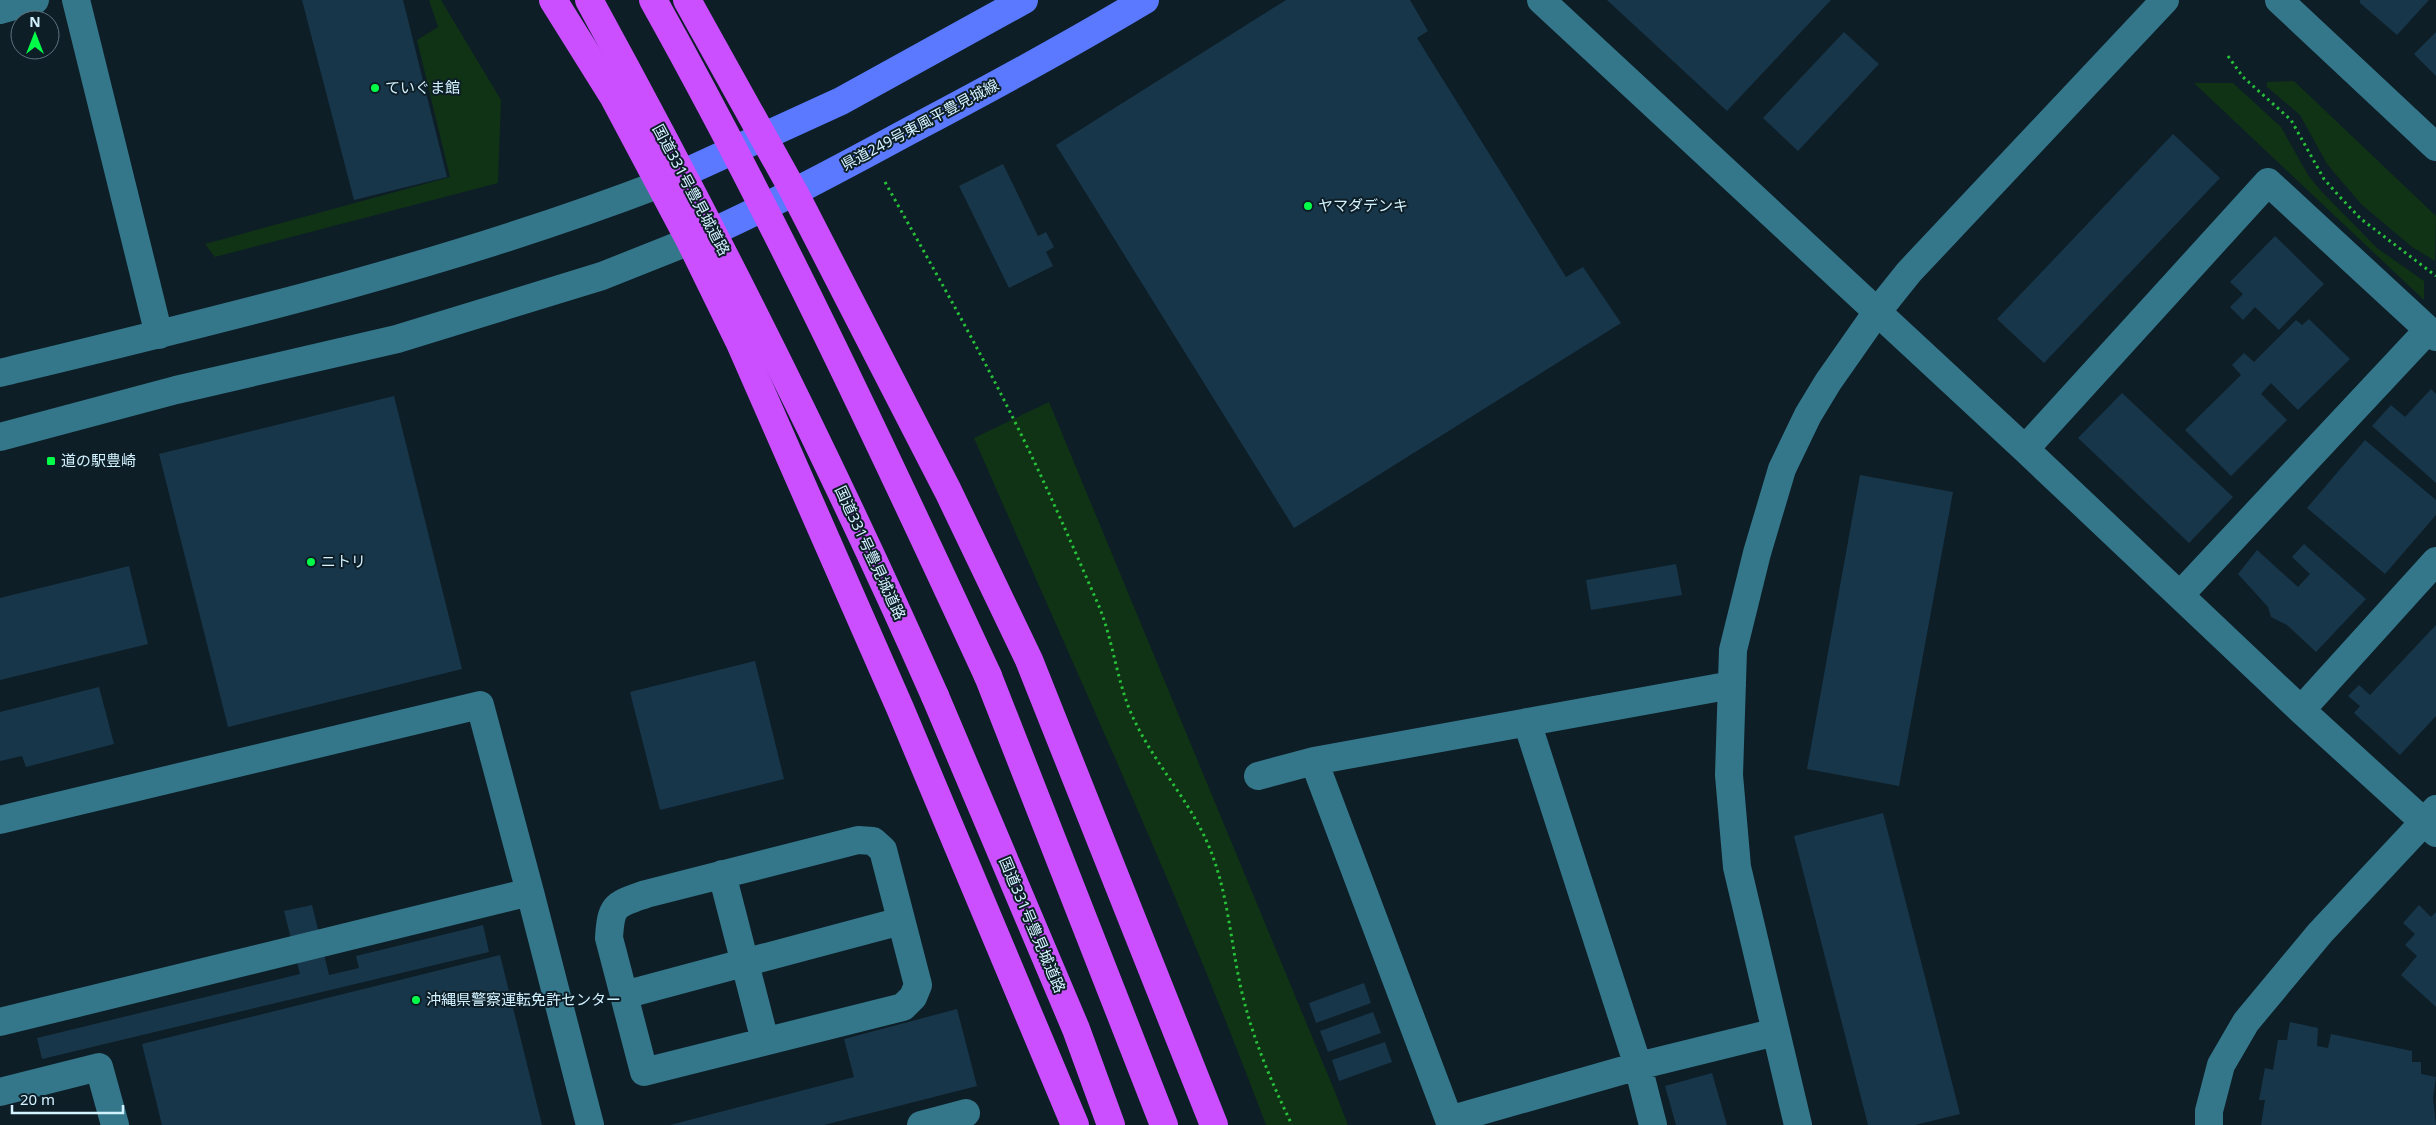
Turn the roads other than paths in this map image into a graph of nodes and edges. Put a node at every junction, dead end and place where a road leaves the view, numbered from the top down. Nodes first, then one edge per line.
1 (34, 0) edge
2 (76, 0) edge
3 (553, 0) edge
4 (589, 0) edge
5 (653, 0) edge
6 (687, 0) edge
7 (1024, 0) edge
8 (1145, 0) edge
9 (1541, 0) edge
10 (2165, 0) edge
11 (2279, 0) edge
12 (0, 10) edge
13 (764, 138) junction
14 (2436, 147) edge
15 (660, 184) junction
16 (794, 192) junction
17 (690, 241) junction
18 (1876, 312) junction
19 (159, 334) junction
20 (2432, 334) edge
21 (0, 373) edge
22 (0, 436) edge
23 (2025, 449) junction
24 (2436, 561) edge
25 (2180, 595) junction
26 (1732, 685) junction
27 (2301, 710) junction
28 (1526, 722) junction
29 (1314, 761) junction
30 (1258, 776) dead end
31 (0, 820) edge
32 (2432, 822) edge
33 (722, 874) junction
34 (530, 892) junction
35 (901, 921) junction
36 (744, 963) junction
37 (624, 995) junction
38 (0, 1022) edge
39 (1776, 1032) junction
40 (764, 1041) junction
41 (1638, 1066) junction
42 (0, 1092) edge
43 (966, 1113) dead end
44 (1450, 1122) edge
45 (115, 1125) edge
46 (590, 1125) edge
47 (921, 1125) edge
48 (1075, 1125) edge
49 (1111, 1125) edge
50 (1164, 1125) edge
51 (1214, 1125) edge
52 (1653, 1125) edge
53 (1798, 1125) edge
54 (2209, 1125) edge

1 - 12 street
2 - 19 street
3 - 15 highway
4 - 49 highway, 国道331号豊見城道路, bridge
5 - 50 highway, bridge
6 - 13 highway
7 - 13 main road
8 - 16 main road, 県道249号東風平豊見城線
9 - 18 street
10 - 18 street
11 - 14 street
13 - 15 main road
13 - 16 highway
15 - 17 highway
15 - 19 street
16 - 17 main road, 県道249号東風平豊見城線
16 - 51 highway
17 - 22 street
17 - 48 highway
18 - 23 street
18 - 26 street
19 - 21 street
20 - 23 street
20 - 25 street
23 - 25 street
24 - 27 street
25 - 27 street
26 - 28 street
26 - 39 street
27 - 32 street
28 - 29 street
28 - 41 street
29 - 30 street
29 - 44 street
31 - 34 street
32 - 54 street
33 - 35 street
33 - 36 street
33 - 37 street
34 - 38 street
34 - 46 street
35 - 36 street
35 - 40 street
36 - 37 street
36 - 40 street
37 - 40 street
39 - 41 street
39 - 53 street
41 - 44 street
41 - 52 street
42 - 45 street
43 - 47 street

